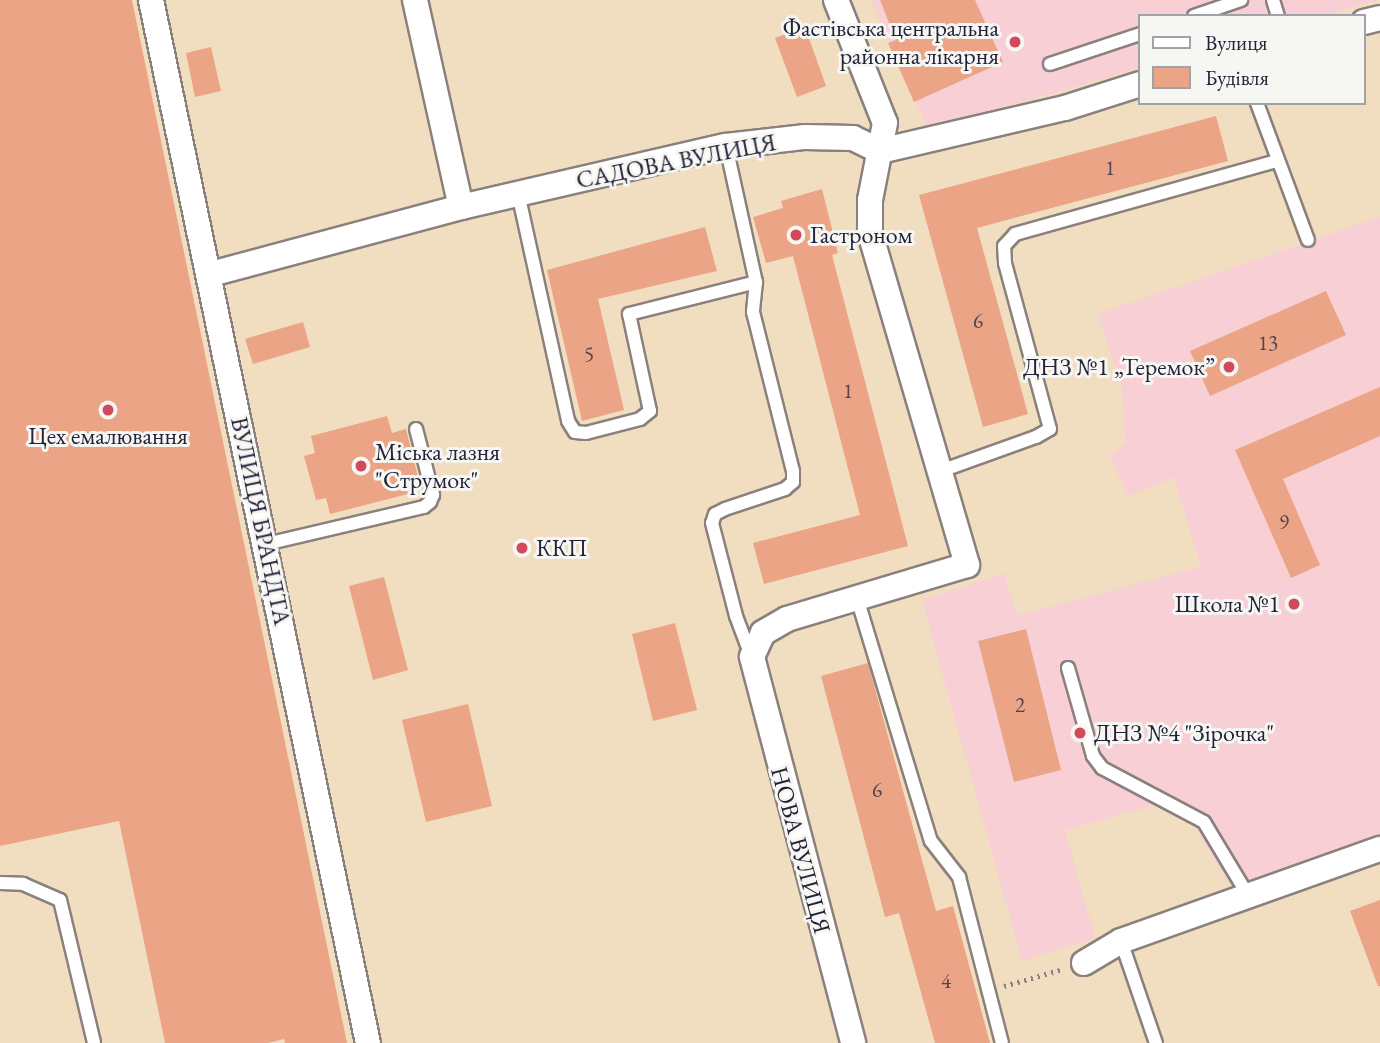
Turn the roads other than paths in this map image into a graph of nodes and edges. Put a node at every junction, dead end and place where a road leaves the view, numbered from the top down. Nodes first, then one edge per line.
1 (151, 0) edge
2 (415, 0) edge
3 (1241, 0) edge
4 (839, 8) edge
5 (1200, 14) edge
6 (1138, 35) edge
7 (1050, 64) dead end
8 (1138, 85) edge
9 (1258, 105) edge
10 (908, 145) junction
11 (726, 146) junction
12 (880, 151) junction
13 (1277, 162) junction
14 (518, 193) junction
15 (461, 207) junction
16 (1308, 240) dead end
17 (211, 274) junction
18 (756, 282) junction
19 (416, 429) dead end
20 (938, 472) junction
21 (266, 544) junction
22 (857, 598) junction
23 (752, 657) junction
24 (1068, 668) dead end
25 (1380, 849) edge
26 (0, 883) edge
27 (1249, 897) junction
28 (1121, 942) junction
29 (1084, 963) road end
30 (94, 1043) edge
31 (369, 1043) edge
32 (853, 1043) edge
33 (1002, 1043) edge
34 (1156, 1043) edge

1 - 17 street, ВУЛИЦЯ БРАНДТА
2 - 15 street
3 - 5 lane
4 - 10 street
4 - 12 street
6 - 7 lane
8 - 10 street
9 - 13 lane
10 - 12 street
11 - 12 street, САДОВА ВУЛИЦЯ
11 - 14 street, САДОВА ВУЛИЦЯ
11 - 18 lane
12 - 20 street
13 - 16 lane
13 - 20 lane
14 - 15 street, САДОВА ВУЛИЦЯ
14 - 18 lane
15 - 17 street, САДОВА ВУЛИЦЯ
17 - 21 street, ВУЛИЦЯ БРАНДТА
18 - 23 lane
19 - 21 lane
20 - 22 street
21 - 31 street, ВУЛИЦЯ БРАНДТА
22 - 23 street
22 - 33 lane
23 - 32 street, НОВА ВУЛИЦЯ
24 - 27 lane
25 - 27 street
26 - 30 lane
27 - 28 street
28 - 29 street
28 - 34 lane

